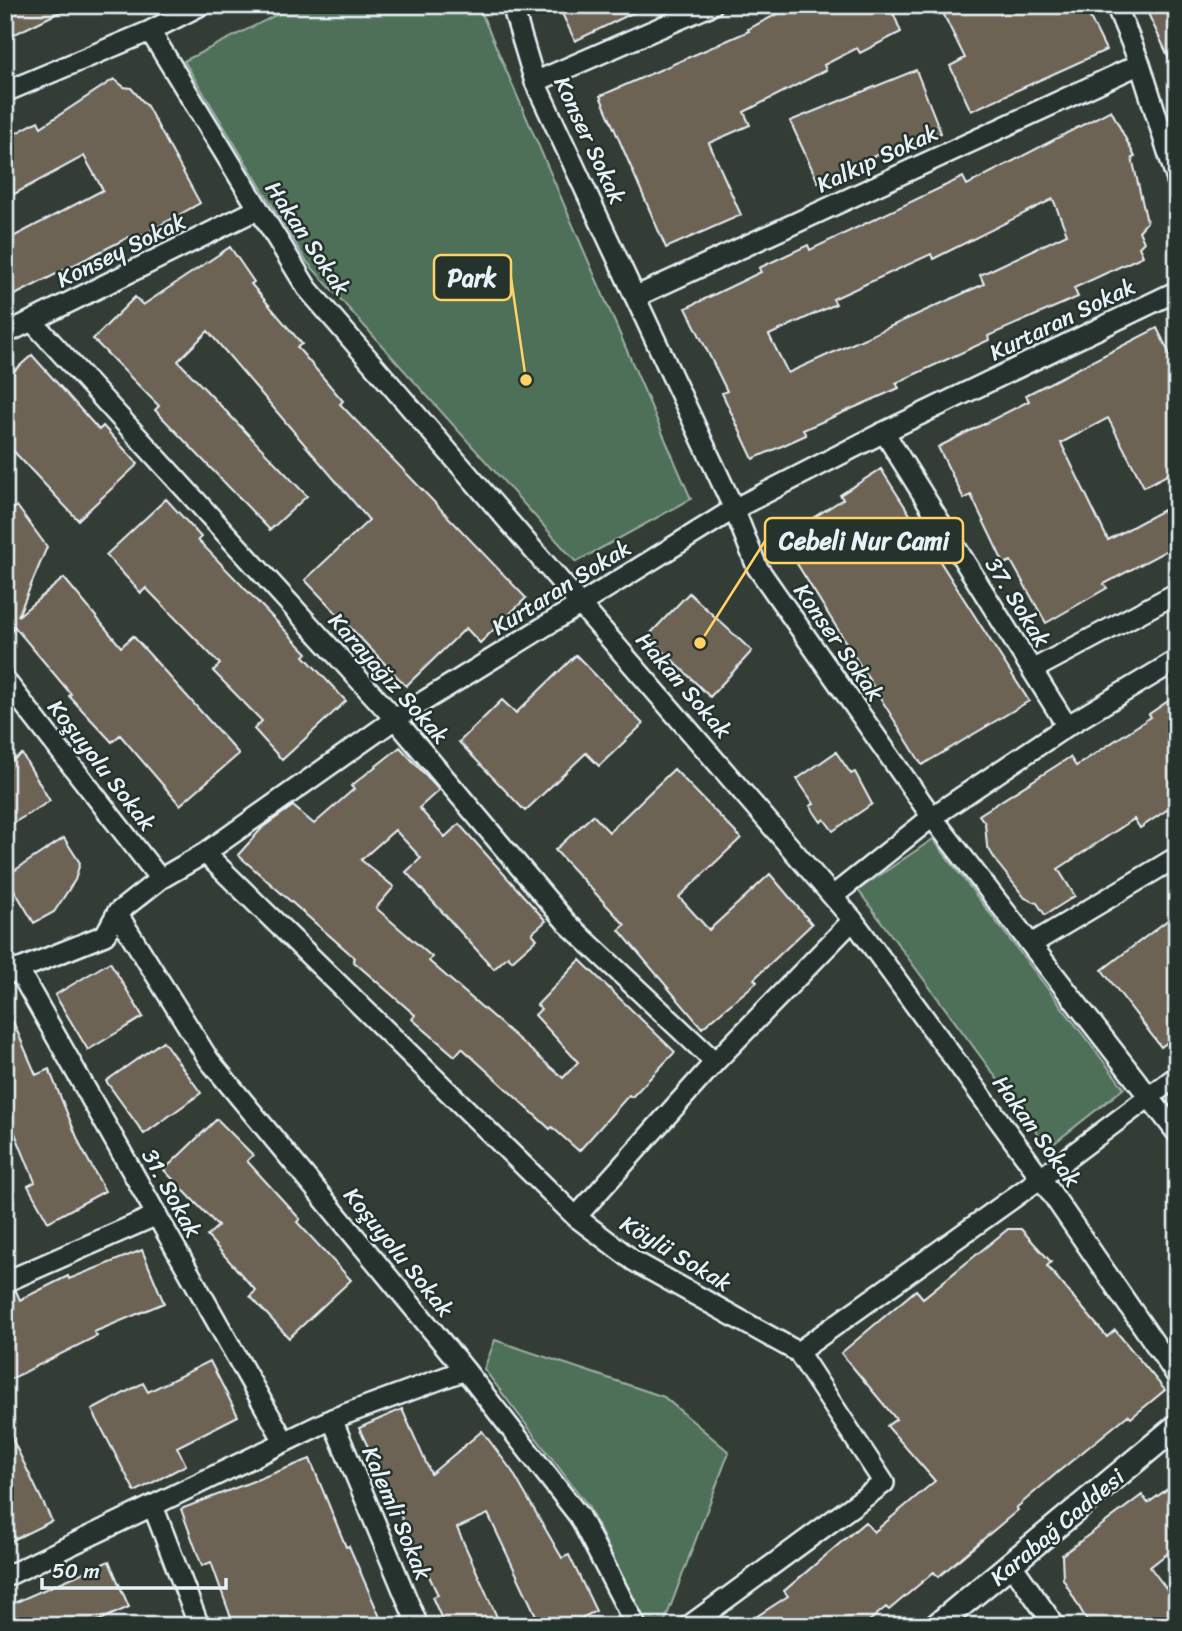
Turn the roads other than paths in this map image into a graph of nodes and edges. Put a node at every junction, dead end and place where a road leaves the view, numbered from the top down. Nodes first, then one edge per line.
1 (201, 5) edge
2 (512, 5) edge
3 (712, 5) edge
4 (1116, 5) edge
5 (150, 31) junction
6 (1140, 64) junction
7 (535, 82) junction
8 (5, 92) edge
9 (1177, 180) edge
10 (258, 209) junction
11 (1177, 291) edge
12 (635, 297) junction
13 (32, 321) junction
14 (5, 334) edge
15 (884, 432) junction
16 (734, 509) junction
17 (1177, 593) edge
18 (582, 602) junction
19 (1177, 660) edge
20 (1032, 670) junction
21 (5, 680) edge
22 (395, 719) junction
23 (1068, 726) junction
24 (932, 817) junction
25 (205, 853) junction
26 (1177, 857) edge
27 (160, 879) junction
28 (833, 896) junction
29 (117, 913) junction
30 (853, 920) junction
31 (1032, 943) junction
32 (12, 972) edge
33 (715, 1062) junction
34 (1177, 1076) edge
35 (1150, 1098) junction
36 (1177, 1133) edge
37 (1041, 1178) junction
38 (157, 1215) junction
39 (576, 1217) junction
40 (5, 1282) edge
41 (798, 1352) junction
42 (465, 1370) junction
43 (1177, 1376) edge
44 (332, 1419) junction
45 (1177, 1426) edge
46 (284, 1441) junction
47 (153, 1506) junction
48 (1012, 1565) junction
49 (5, 1577) edge
50 (198, 1626) edge
51 (418, 1626) edge
52 (636, 1626) edge
53 (689, 1626) edge
54 (936, 1626) edge
55 (1055, 1626) edge

1 - 5 street
2 - 7 street, Konser Sokak
3 - 7 street
4 - 6 street
5 - 8 street
5 - 10 street, Hakan Sokak
6 - 9 street
6 - 12 street, Kalkıp Sokak
7 - 12 street, Konser Sokak
10 - 13 street, Konsey Sokak
10 - 18 street, Hakan Sokak
11 - 15 street, Kurtaran Sokak
12 - 16 street, Konser Sokak
13 - 14 street, Konsey Sokak
13 - 22 street, Karayağız Sokak
15 - 16 street, Kurtaran Sokak
15 - 20 street, 37. Sokak
16 - 18 street, Kurtaran Sokak
16 - 24 street, Konser Sokak
17 - 20 street
18 - 22 street, Kurtaran Sokak
18 - 28 street, Hakan Sokak
19 - 23 street
20 - 23 street, 37. Sokak
21 - 27 street, Koşuyolu Sokak
22 - 25 street, Kurtaran Sokak
22 - 33 street, Karayağız Sokak
23 - 24 street
24 - 28 street
24 - 31 street, Konser Sokak
25 - 27 street, Kurtaran Sokak
25 - 39 street, Köylü Sokak
26 - 31 street
27 - 29 street, Kurtaran Sokak
28 - 30 street, Hakan Sokak
29 - 32 street, Kurtaran Sokak
29 - 42 street, Koşuyolu Sokak
30 - 33 street
30 - 37 street, Hakan Sokak
31 - 35 street, Konser Sokak
32 - 38 street, 31. Sokak
33 - 39 street
34 - 35 street
35 - 36 street, Konser Sokak
35 - 37 street
37 - 41 street
37 - 43 street, Hakan Sokak
38 - 40 street
38 - 46 street, 31. Sokak
39 - 41 street, Köylü Sokak
41 - 53 street
42 - 44 street
42 - 52 street, Koşuyolu Sokak
44 - 46 street
44 - 51 street, Kalemli Sokak
45 - 48 street, Karabağ Caddesi
46 - 47 street
47 - 49 street
47 - 50 street
48 - 54 street, Karabağ Caddesi
48 - 55 street

